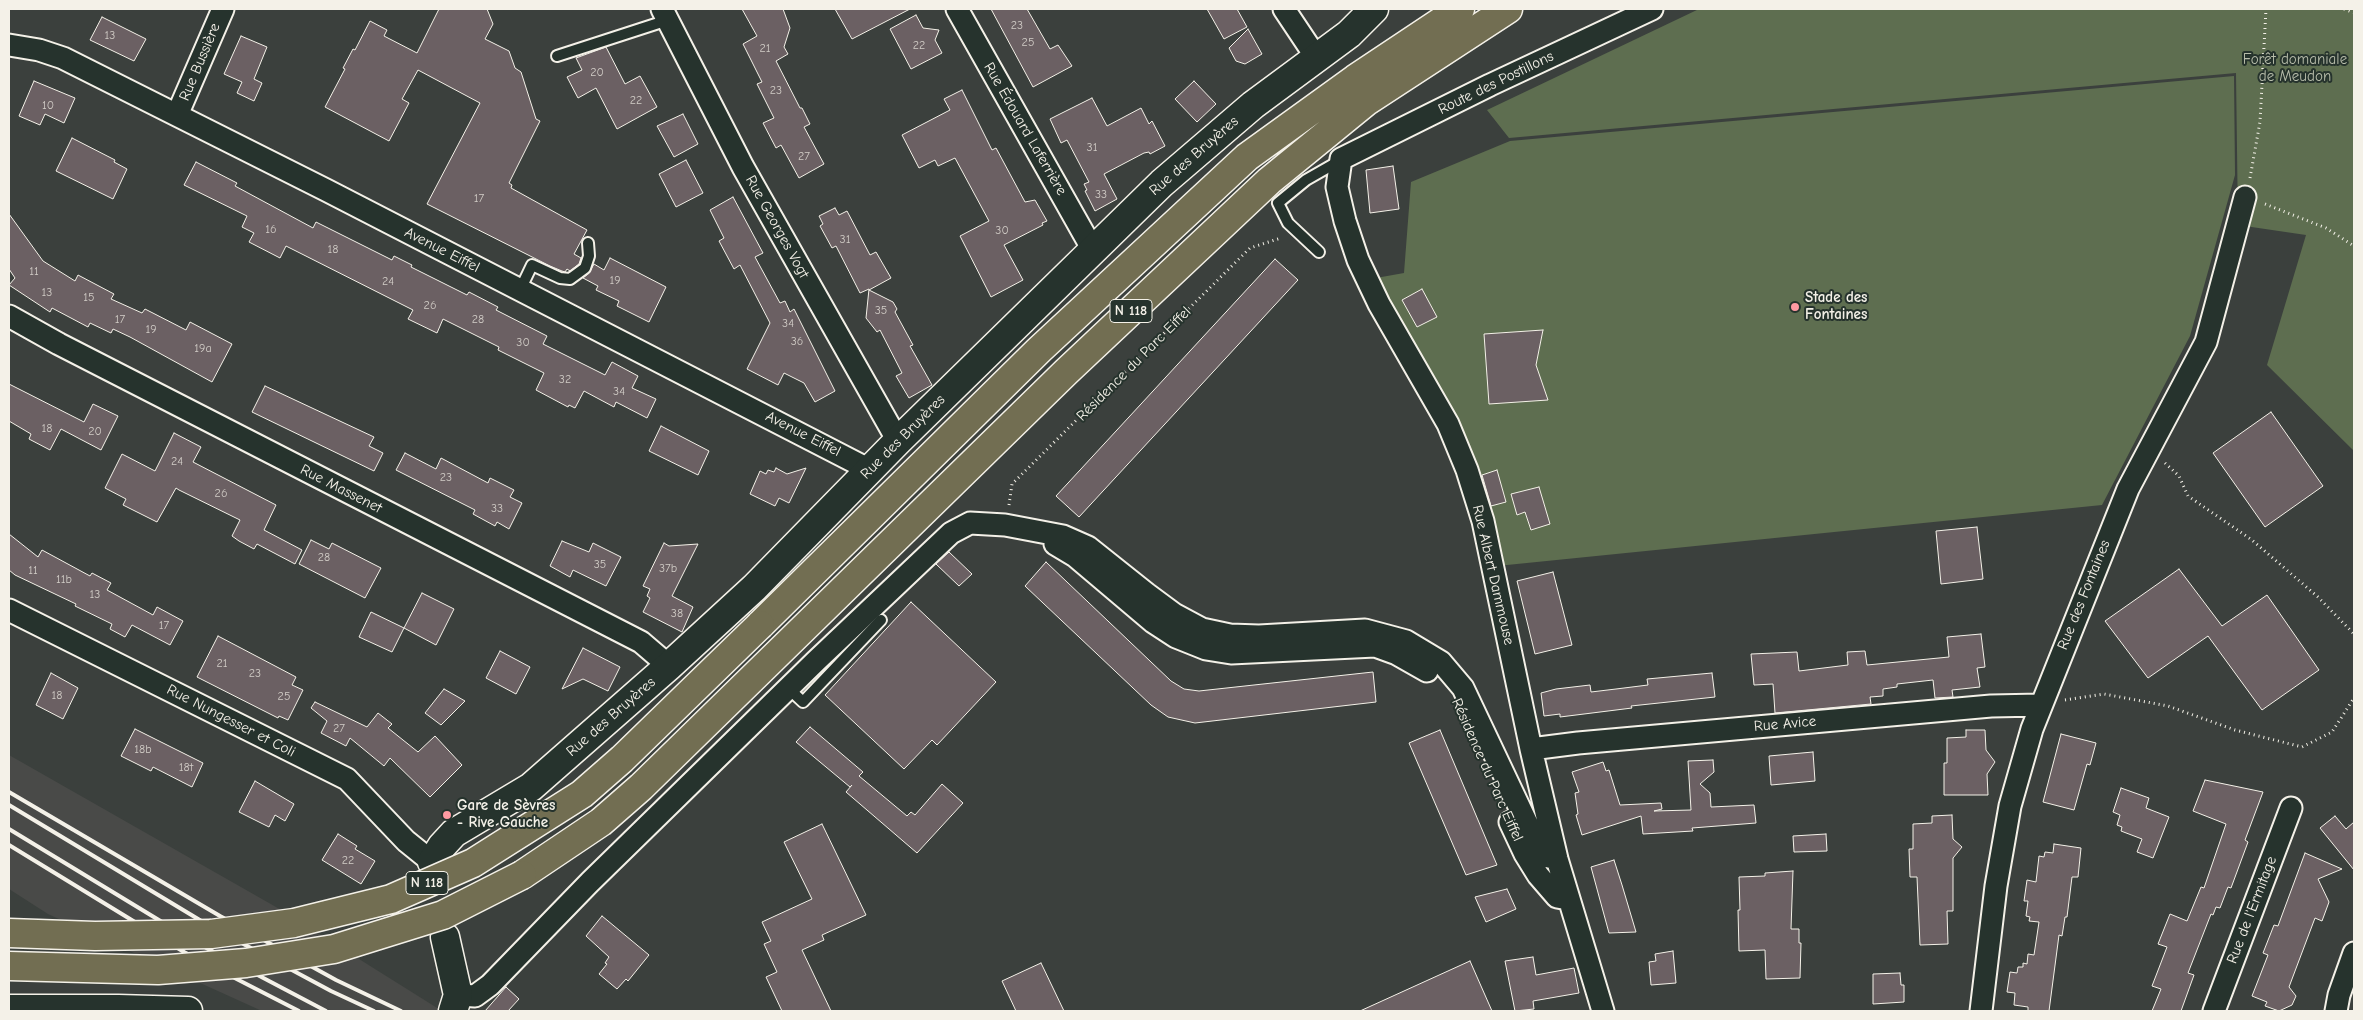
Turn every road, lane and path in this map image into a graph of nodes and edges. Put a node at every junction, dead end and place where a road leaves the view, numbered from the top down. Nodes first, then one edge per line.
1 (223, 9) edge
2 (957, 9) edge
3 (1284, 9) edge
4 (1374, 9) edge
5 (1460, 9) edge
6 (1508, 9) edge
7 (1652, 9) edge
8 (2266, 9) edge
9 (2344, 9) edge
10 (2354, 13) edge
11 (665, 14) edge
12 (9, 45) edge
13 (558, 56) dead end
14 (1316, 57) junction
15 (177, 115) junction
16 (1342, 159) junction
17 (2245, 197) junction
18 (1295, 229) junction
19 (588, 243) dead end
20 (2354, 246) edge
21 (1093, 250) junction
22 (1319, 252) dead end
23 (520, 290) junction
24 (9, 316) edge
25 (898, 442) junction
26 (2149, 448) junction
27 (870, 470) junction
28 (1005, 525) junction
29 (9, 610) edge
30 (881, 620) dead end
31 (2354, 634) edge
32 (670, 666) junction
33 (788, 688) junction
34 (2354, 698) edge
35 (2040, 705) junction
36 (1531, 749) junction
37 (2291, 808) dead end
38 (1531, 850) junction
39 (1557, 859) junction
40 (432, 862) joint
41 (1568, 899) junction
42 (9, 933) edge
43 (446, 937) tunnel mouth
44 (2354, 953) edge
45 (9, 966) edge
46 (455, 1003) edge
47 (9, 1010) edge
48 (188, 1011) edge
49 (1603, 1011) edge
50 (1981, 1011) edge
51 (2214, 1011) edge
52 (2336, 1011) edge

1 - 15 street, Rue Bussière
2 - 21 street, Rue Édouard Laferrière
3 - 14 street
4 - 14 street, Rue des Bruyères
5 - 42 highway, N 118, bridge
6 - 45 highway, N 118, bridge
7 - 16 street, Route des Postillons
8 - 17 path
9 - 10 path
11 - 13 lane
11 - 25 street, Rue Georges Vogt
12 - 15 street, Avenue Eiffel
14 - 21 street, Rue des Bruyères
15 - 23 street, Avenue Eiffel
16 - 18 lane
16 - 36 street, Rue Albert Dammouse
17 - 20 path
17 - 26 street, Rue des Fontaines
18 - 22 lane
18 - 28 path, Résidence du Parc Eiffel
19 - 23 lane
21 - 25 street, Rue des Bruyères
23 - 27 street, Avenue Eiffel
24 - 32 street, Rue Massenet
25 - 27 street, Rue des Bruyères
26 - 31 path
26 - 35 street, Rue des Fontaines
27 - 32 street, Rue des Bruyères
28 - 33 street, Résidence du Parc Eiffel
28 - 38 street, Résidence du Parc Eiffel
29 - 40 street, Rue Nungesser et Coli
30 - 33 lane
32 - 40 street, Rue des Bruyères
33 - 46 street
34 - 35 path
35 - 36 street, Rue Avice
35 - 50 street, Rue des Fontaines
36 - 39 street, Rue Albert Dammouse
37 - 51 street, Rue de l'Ermitage
38 - 39 street, Résidence du Parc Eiffel
38 - 41 street, Résidence du Parc Eiffel
39 - 41 street, Rue Albert Dammouse
41 - 49 street, Rue Albert Dammouse
43 - 46 street
44 - 52 street
47 - 48 street

